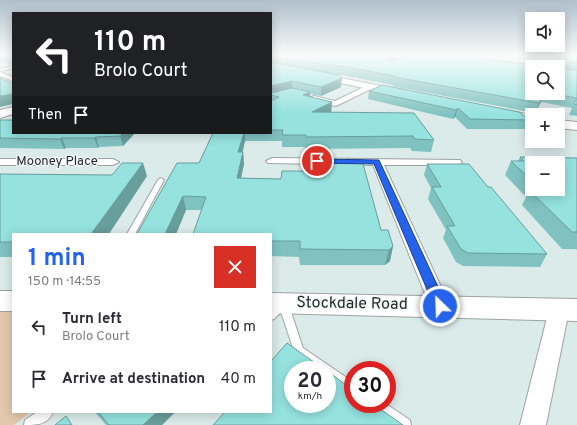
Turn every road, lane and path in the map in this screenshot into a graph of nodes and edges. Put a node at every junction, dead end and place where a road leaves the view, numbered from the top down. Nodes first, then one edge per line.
1 (2, 75) edge
2 (315, 75) edge
3 (12, 79) edge
4 (371, 86) junction
5 (413, 95) edge
6 (304, 96) edge
7 (12, 110) edge
8 (493, 111) edge
9 (0, 114) edge
10 (525, 118) edge
11 (565, 125) edge
12 (577, 126) edge
13 (272, 161) dead end
14 (0, 162) edge
15 (113, 162) dead end
16 (377, 162) junction
17 (456, 162) edge
18 (161, 180) dead end
19 (132, 233) edge
20 (0, 301) edge
21 (12, 302) edge
22 (440, 306) junction
23 (275, 307) edge
24 (568, 310) edge
25 (312, 361) edge
26 (46, 413) edge
27 (388, 413) edge
28 (30, 425) edge
29 (405, 425) edge
30 (533, 425) edge

1 - 3 street
2 - 4 street
4 - 5 street
4 - 6 street
7 - 9 street
8 - 10 street
11 - 12 street
13 - 16 street
14 - 15 street, Mooney Place
16 - 17 street
16 - 22 street
18 - 19 lane
20 - 21 street
22 - 23 street, Stockdale Road
22 - 24 street, Stockdale Road
23 - 25 lane
24 - 30 street
26 - 28 lane
27 - 29 lane

